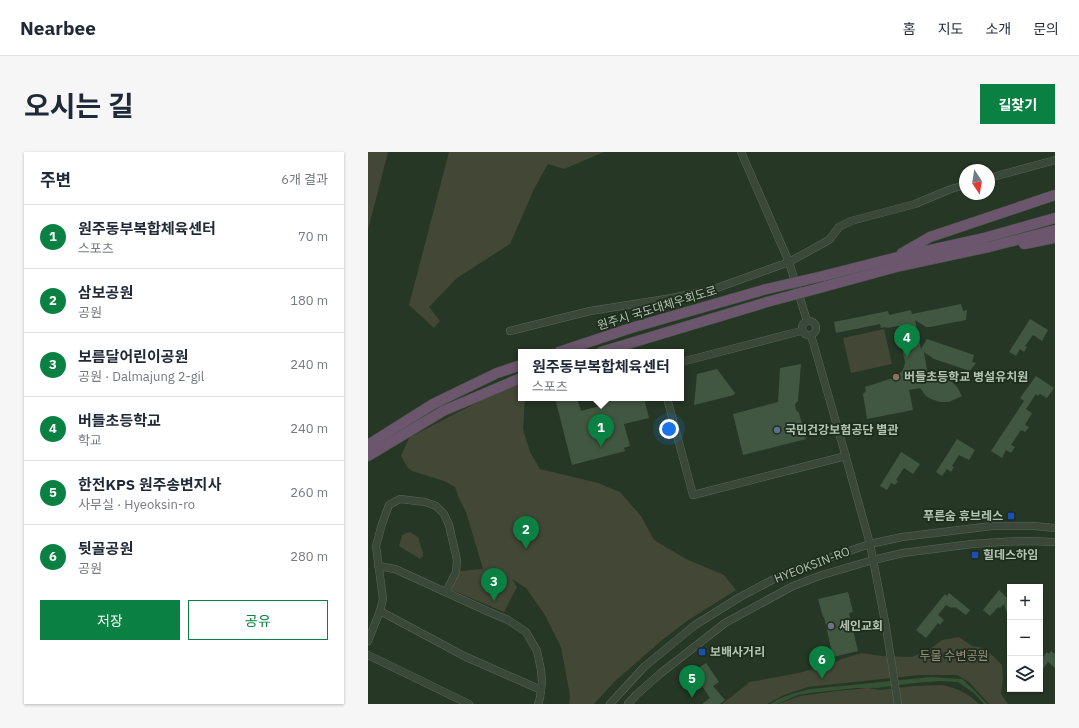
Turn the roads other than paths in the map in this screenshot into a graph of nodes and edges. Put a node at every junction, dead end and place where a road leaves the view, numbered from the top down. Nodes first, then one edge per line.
1 (741, 152) edge
2 (1055, 160) edge
3 (995, 176) edge
4 (959, 187) edge
5 (1055, 195) edge
6 (1055, 218) edge
7 (1055, 230) edge
8 (1055, 238) edge
9 (986, 242) junction
10 (789, 262) junction
11 (897, 262) junction
12 (807, 321) junction
13 (802, 330) junction
14 (510, 331) dead end
15 (811, 335) junction
16 (568, 349) edge
17 (611, 349) edge
18 (684, 361) edge
19 (518, 366) edge
20 (518, 379) edge
21 (668, 401) edge
22 (368, 445) edge
23 (368, 456) edge
24 (846, 456) junction
25 (1055, 528) edge
26 (1055, 542) edge
27 (870, 544) junction
28 (873, 560) junction
29 (378, 566) junction
30 (446, 592) junction
31 (380, 611) junction
32 (368, 641) edge
33 (368, 655) edge
34 (541, 690) junction
35 (469, 704) edge
36 (538, 704) edge
37 (610, 704) edge
38 (628, 704) edge
39 (898, 704) edge

1 - 10 street
2 - 3 street
4 - 10 street
5 - 11 highway
6 - 9 highway
7 - 9 highway
8 - 11 highway
9 - 11 highway
10 - 12 street
10 - 14 street
11 - 16 highway, 원주시 국도대체우회도로, bridge
11 - 17 highway, bridge
12 - 13 street
12 - 15 street
13 - 15 street
13 - 18 street
15 - 24 street
19 - 22 highway
20 - 23 highway
21 - 24 street
24 - 27 street
25 - 27 street, HYEOKSIN-RO
26 - 28 street, HYEOKSIN-RO
27 - 28 street
27 - 37 street, HYEOKSIN-RO
28 - 38 street, HYEOKSIN-RO
28 - 39 street
29 - 30 street
29 - 30 street
29 - 31 street
30 - 34 street
31 - 32 street
31 - 34 street
33 - 35 street
34 - 36 street

